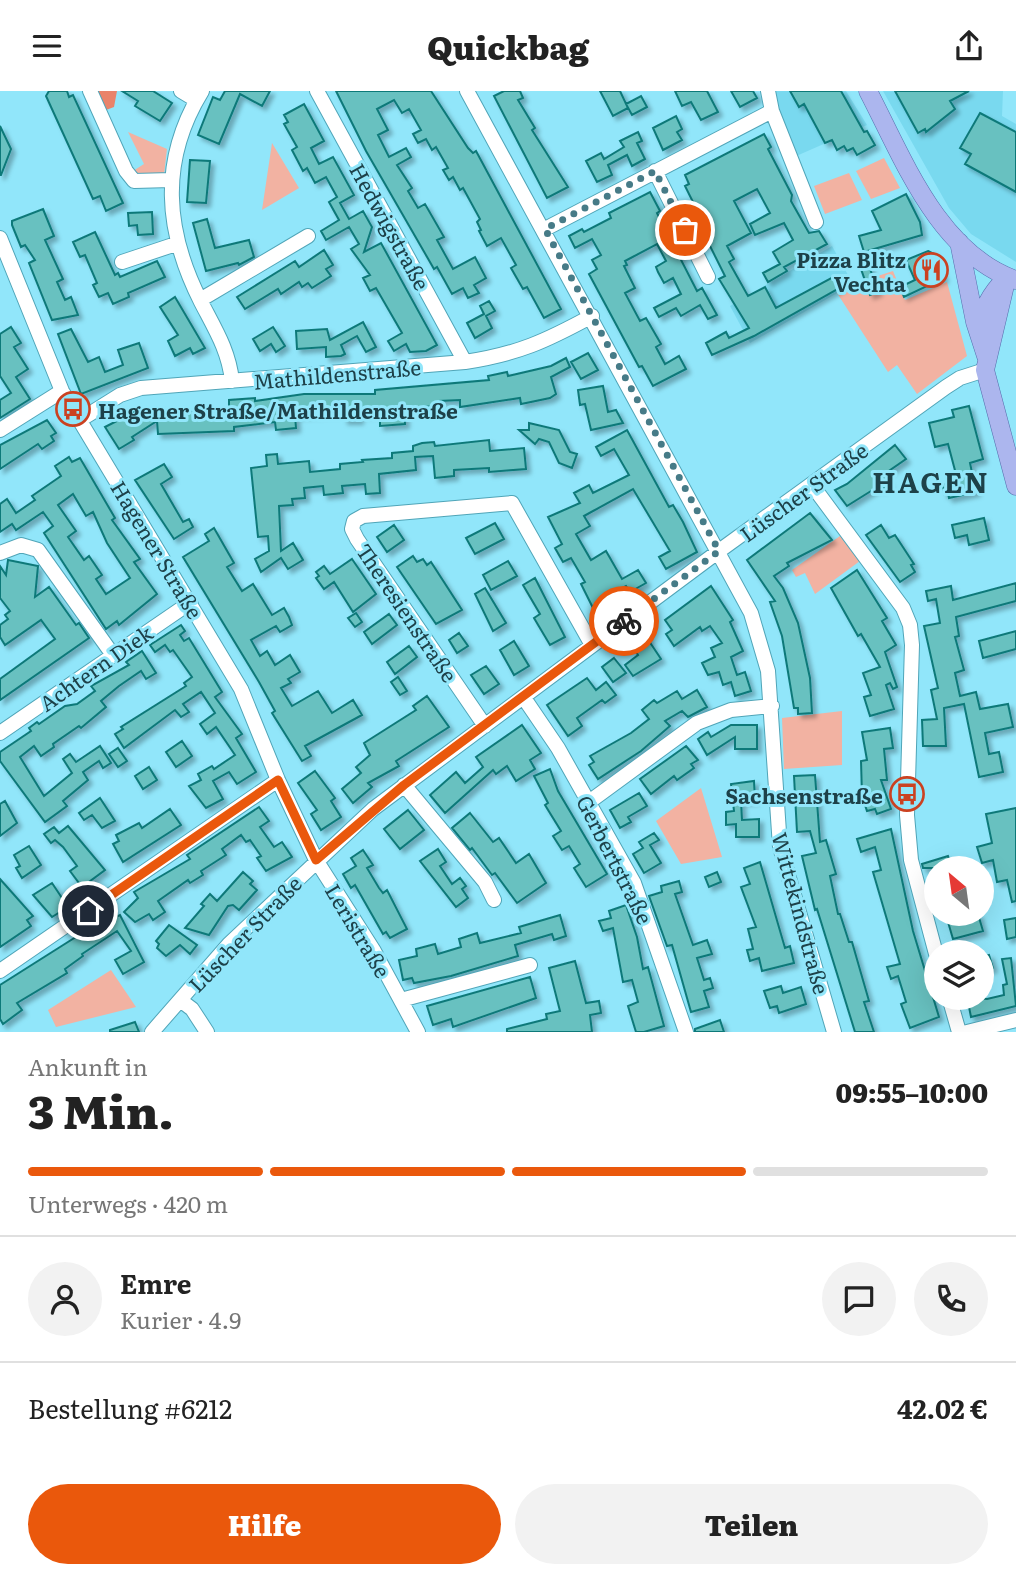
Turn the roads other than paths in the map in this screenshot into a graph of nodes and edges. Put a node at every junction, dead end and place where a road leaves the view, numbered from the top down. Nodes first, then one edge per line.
1 (90, 91) edge
2 (181, 91) edge
3 (317, 91) edge
4 (467, 91) edge
5 (768, 91) edge
6 (867, 91) edge
7 (199, 96) edge
8 (772, 111) junction
9 (655, 171) junction
10 (171, 180) junction
11 (816, 222) dead end
12 (545, 229) junction
13 (308, 236) dead end
14 (0, 238) edge
15 (959, 242) junction
16 (176, 244) junction
17 (122, 261) dead end
18 (708, 277) dead end
19 (1012, 278) edge
20 (200, 300) junction
21 (1016, 305) edge
22 (1000, 315) junction
23 (592, 316) junction
24 (985, 359) junction
25 (465, 362) junction
26 (232, 381) junction
27 (62, 391) junction
28 (80, 419) junction
29 (0, 430) edge
30 (812, 485) junction
31 (1016, 486) edge
32 (719, 551) junction
33 (0, 553) edge
34 (191, 603) junction
35 (592, 645) junction
36 (113, 655) junction
37 (524, 698) junction
38 (772, 706) junction
39 (485, 726) junction
40 (0, 733) edge
41 (278, 780) junction
42 (404, 785) junction
43 (589, 802) junction
44 (316, 860) junction
45 (494, 900) dead end
46 (932, 940) edge
47 (530, 965) dead end
48 (0, 971) edge
49 (180, 1000) junction
50 (401, 1000) junction
51 (953, 1010) edge
52 (1016, 1020) edge
53 (152, 1032) edge
54 (207, 1032) edge
55 (418, 1032) edge
56 (686, 1032) edge
57 (834, 1032) edge
58 (959, 1032) edge
59 (967, 1032) edge

1 - 10 street
2 - 7 street
3 - 25 street, Hedwigstraße
4 - 12 street, Wittekindstraße
5 - 8 street
6 - 15 main road
7 - 10 street
8 - 9 street
8 - 11 street
9 - 12 street
9 - 18 street
10 - 16 street
12 - 23 street, Wittekindstraße
13 - 20 street
14 - 27 street, Hagener Straße
15 - 19 main road
15 - 24 main road
16 - 17 street
16 - 20 street
19 - 22 main road
19 - 24 main road
20 - 26 street
21 - 22 main road
22 - 24 main road
23 - 25 street, Mathildenstraße
23 - 32 street, Wittekindstraße
24 - 30 street, Lüscher Straße
24 - 31 main road
25 - 26 street, Mathildenstraße
26 - 28 street, Mathildenstraße
27 - 28 street, Hagener Straße
27 - 29 street
28 - 34 street, Hagener Straße
30 - 32 street, Lüscher Straße
30 - 46 street
32 - 35 street, Lüscher Straße
32 - 38 street, Wittekindstraße
33 - 36 street
34 - 36 street, Achtern Diek
34 - 41 street, Hagener Straße
35 - 37 street, Lüscher Straße
35 - 39 street, Theresienstraße
36 - 40 street, Achtern Diek
37 - 39 street, Lüscher Straße
37 - 43 street, Gerbertstraße
38 - 43 street
38 - 57 street, Wittekindstraße
39 - 42 street, Lüscher Straße
41 - 44 street, Hagener Straße
41 - 48 street
42 - 44 street, Lüscher Straße
42 - 45 street
43 - 56 street, Gerbertstraße
44 - 49 street, Lüscher Straße
44 - 50 street, Leristraße
47 - 50 street, Leristraße
49 - 53 street, Lüscher Straße
49 - 54 street
50 - 55 street, Leristraße
51 - 58 street
52 - 59 street

